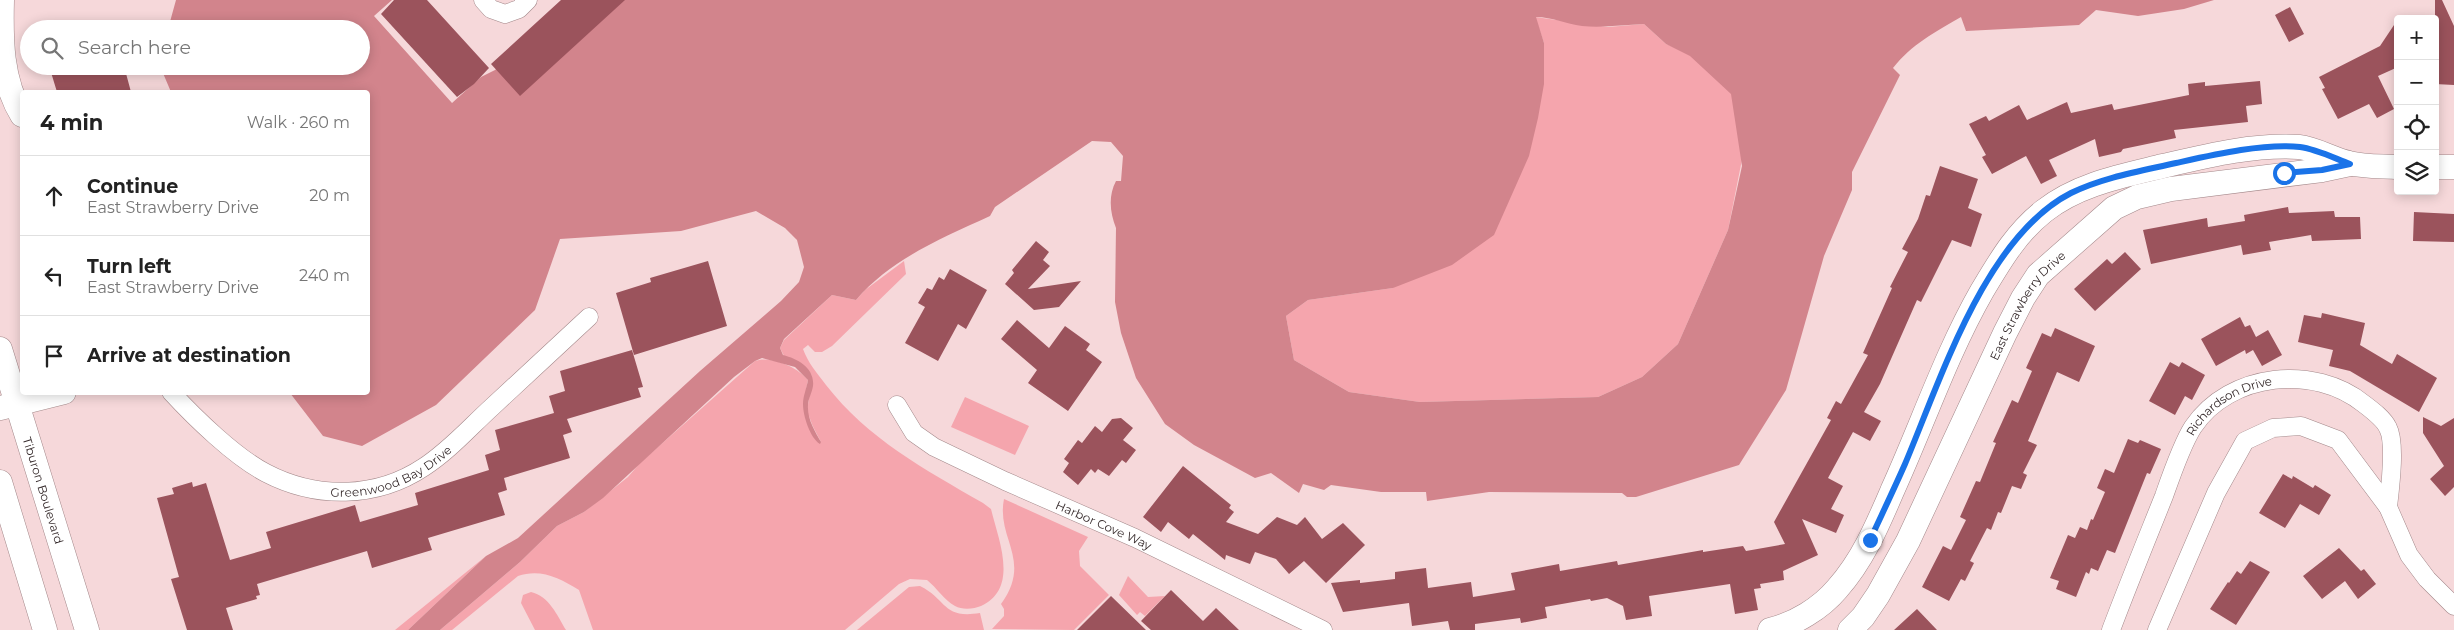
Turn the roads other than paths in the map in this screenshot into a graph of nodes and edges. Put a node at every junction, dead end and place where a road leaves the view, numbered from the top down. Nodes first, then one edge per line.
1 (2, 0) edge
2 (483, 0) edge
3 (528, 0) edge
4 (20, 110) edge
5 (2350, 164) junction
6 (2394, 167) edge
7 (2439, 167) edge
8 (2454, 167) edge
9 (589, 317) dead end
10 (0, 349) edge
11 (52, 395) edge
12 (173, 395) edge
13 (897, 405) dead end
14 (9, 406) edge
15 (0, 482) edge
16 (2388, 507) junction
17 (2454, 606) edge
18 (45, 630) edge
19 (87, 630) edge
20 (1323, 630) edge
21 (1770, 630) edge
22 (1850, 630) edge
23 (2111, 630) edge
24 (2157, 630) edge

1 - 4 street
2 - 3 street
5 - 6 street, East Strawberry Drive
5 - 21 street, East Strawberry Drive
5 - 22 street, East Strawberry Drive
7 - 8 street
9 - 12 street, Greenwood Bay Drive
10 - 14 street, Tiburon Boulevard
11 - 14 street
13 - 20 street, Harbor Cove Way
14 - 19 street, Tiburon Boulevard
15 - 18 street
16 - 17 street, Richardson Drive
16 - 23 street, Richardson Drive
16 - 24 street, Richardson Drive

